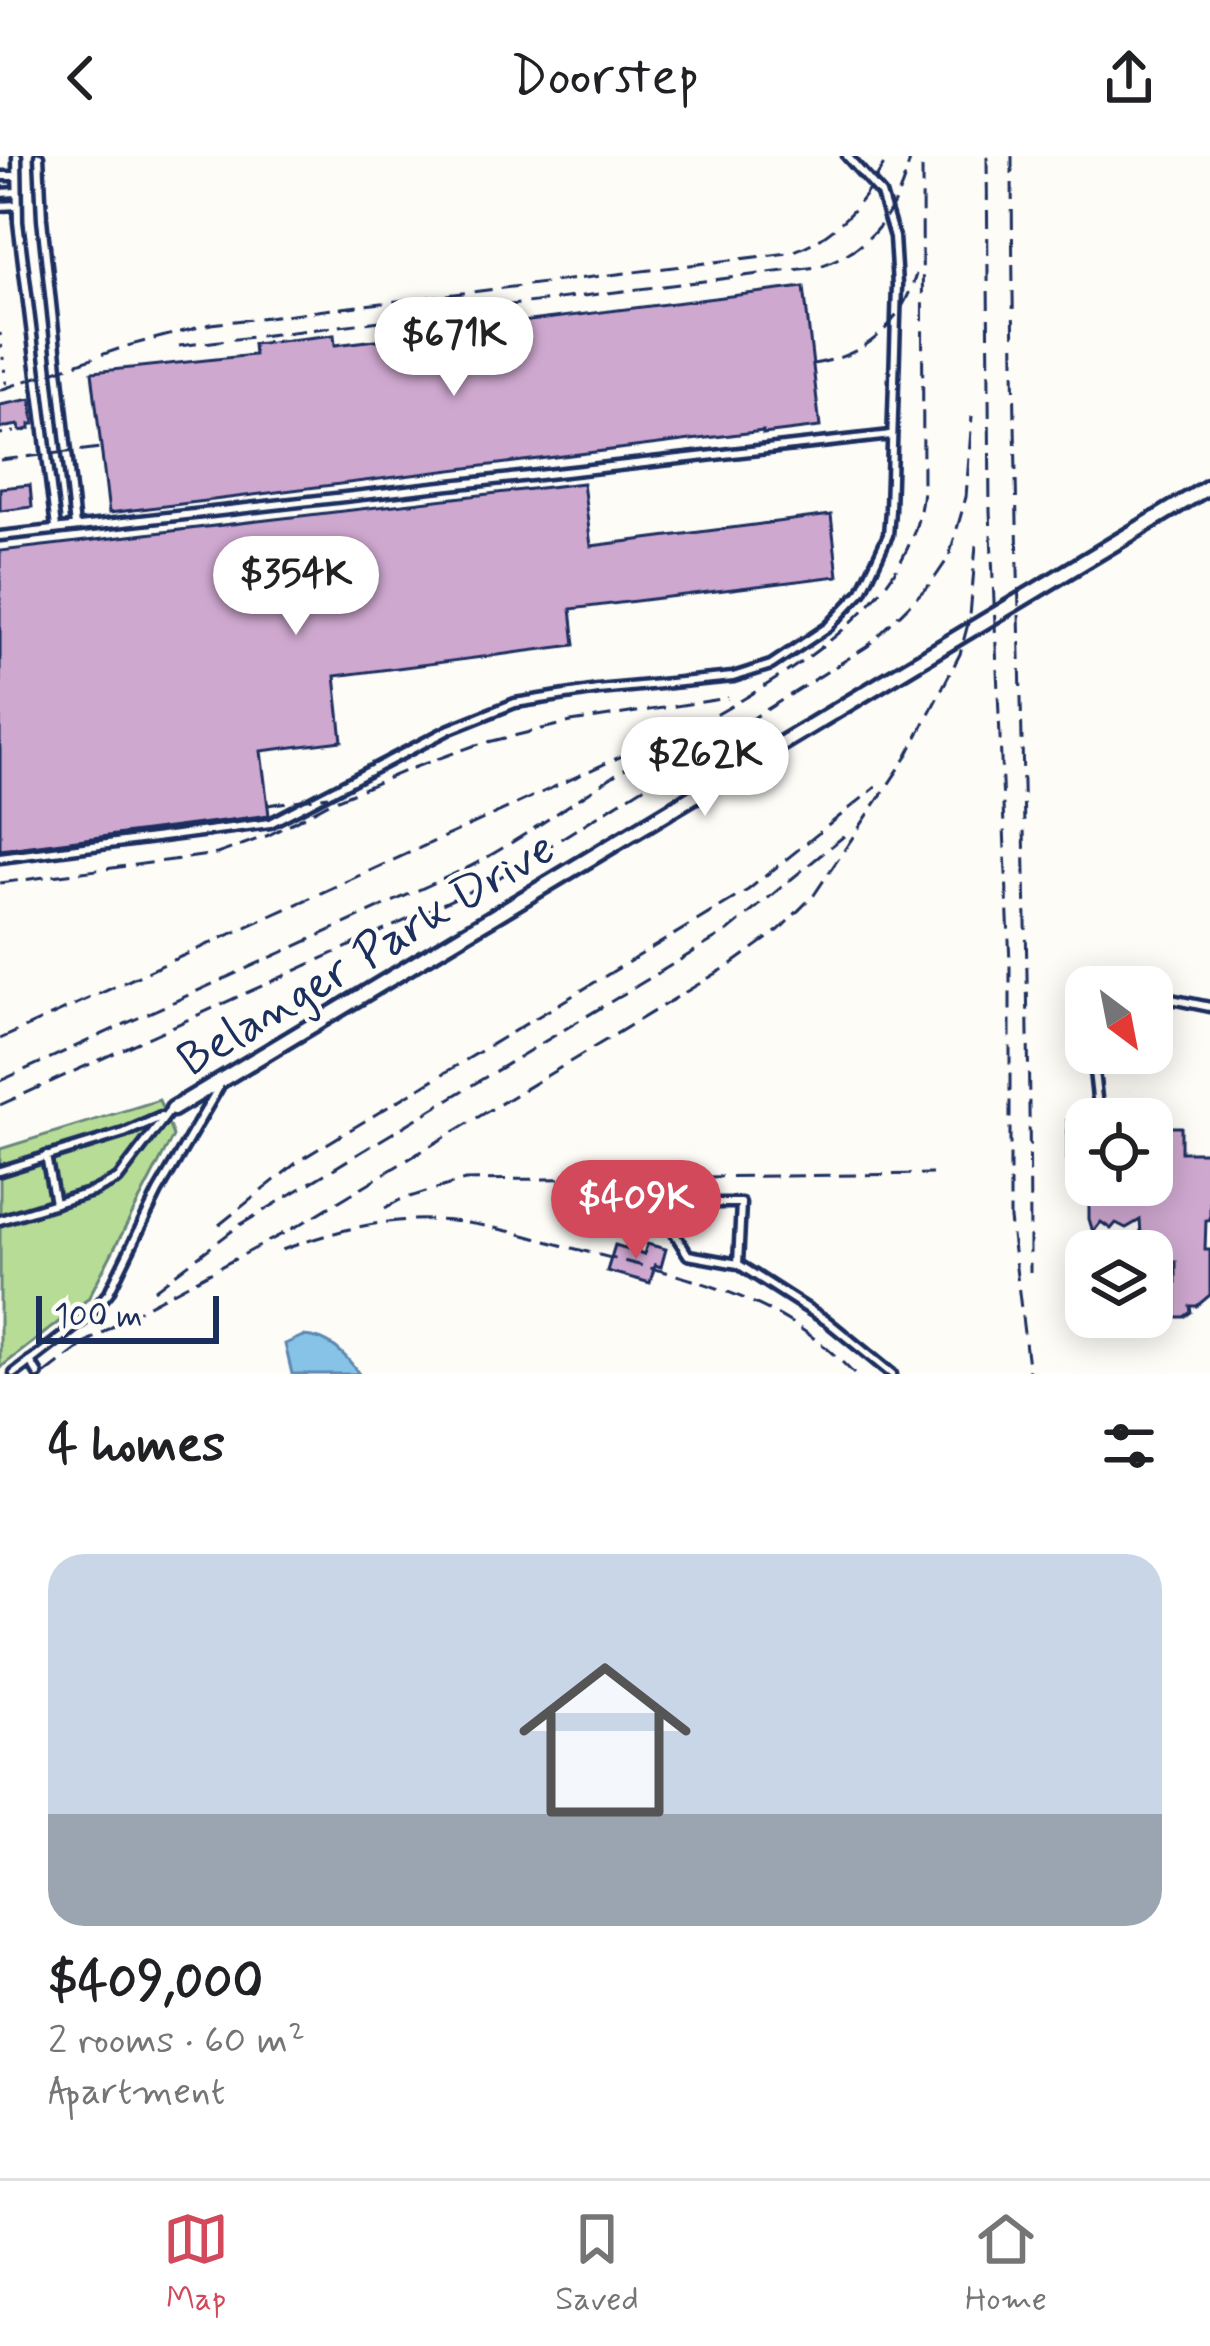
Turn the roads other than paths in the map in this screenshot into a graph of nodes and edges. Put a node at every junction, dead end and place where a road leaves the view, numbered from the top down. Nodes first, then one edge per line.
1 (17, 156) edge
2 (39, 156) edge
3 (847, 156) edge
4 (0, 176) edge
5 (16, 176) junction
6 (16, 192) junction
7 (0, 193) edge
8 (0, 206) edge
9 (17, 206) junction
10 (891, 435) junction
11 (1210, 486) edge
12 (75, 527) junction
13 (56, 529) junction
14 (0, 536) edge
15 (0, 858) edge
16 (1173, 999) edge
17 (1210, 1007) edge
18 (224, 1078) junction
19 (171, 1111) junction
20 (46, 1156) junction
21 (0, 1171) edge
22 (55, 1203) junction
23 (0, 1220) edge
24 (738, 1264) junction
25 (30, 1361) junction
26 (14, 1374) edge
27 (38, 1374) edge
28 (892, 1374) edge

1 - 5 lane
2 - 12 lane
3 - 10 lane
4 - 5 lane
5 - 6 lane
6 - 7 lane
6 - 9 lane
8 - 9 lane
9 - 13 lane
10 - 12 lane
10 - 15 lane
11 - 18 street, Belanger Park Drive
12 - 13 lane
13 - 14 lane
16 - 17 lane
18 - 19 street, Belanger Park Drive
18 - 25 lane
19 - 20 lane
19 - 22 lane
20 - 21 lane
20 - 22 lane
22 - 23 lane
24 - 24 lane
24 - 28 lane
25 - 26 lane
25 - 27 lane

